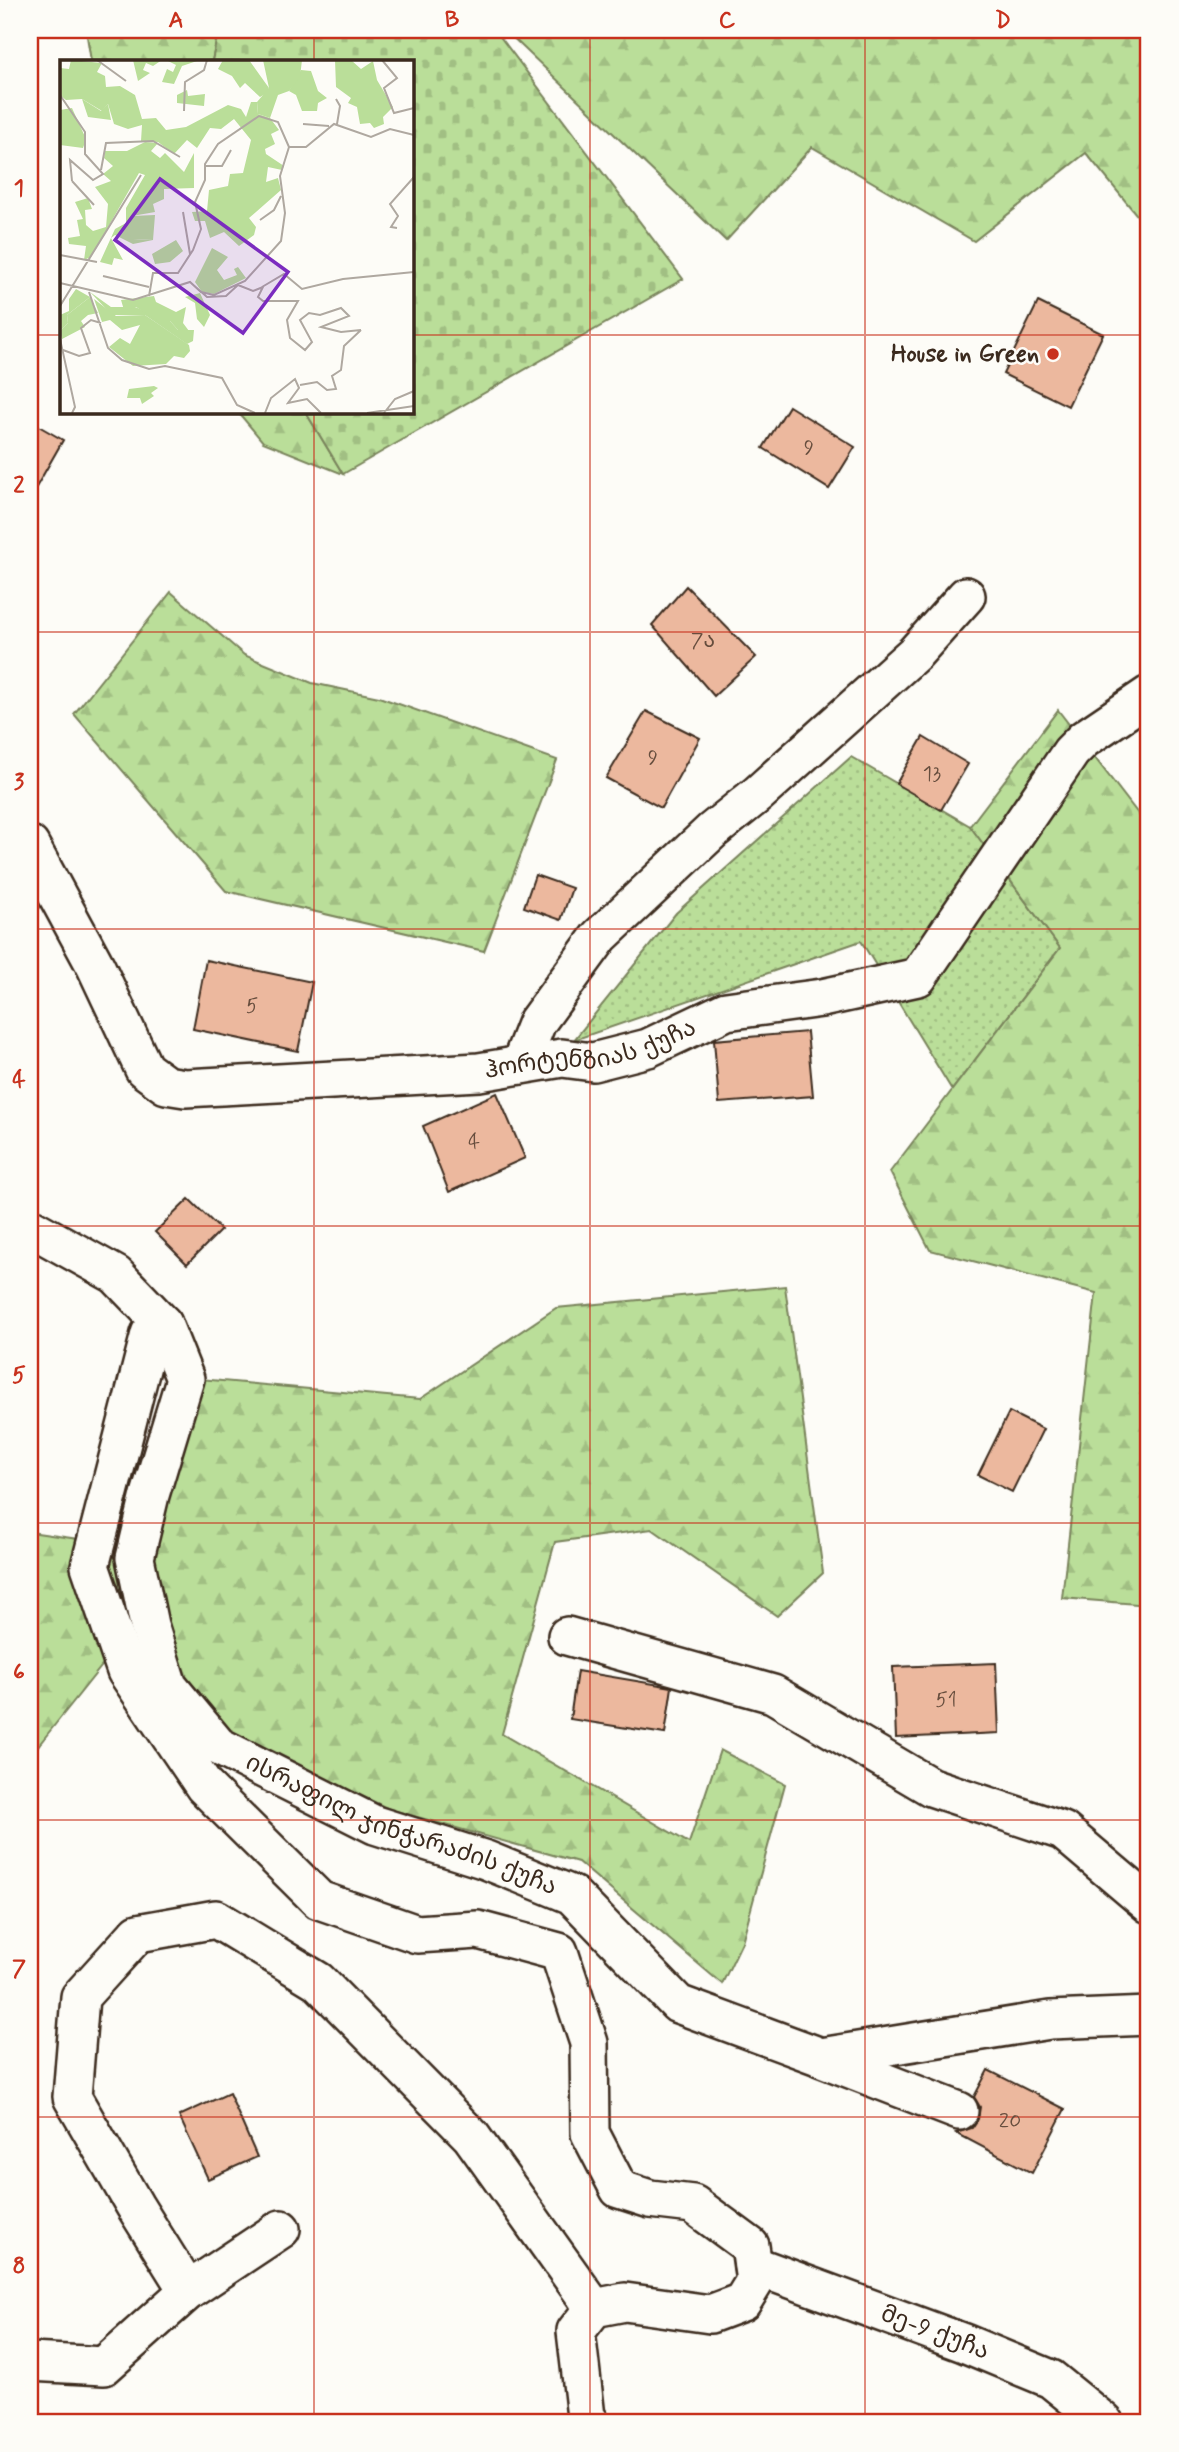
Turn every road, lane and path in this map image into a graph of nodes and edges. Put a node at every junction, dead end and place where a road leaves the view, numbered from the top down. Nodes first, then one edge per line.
1 (966, 596) dead end
2 (1149, 695) edge
3 (30, 845) edge
4 (520, 1065) junction
5 (30, 1227) edge
6 (163, 1324) junction
7 (567, 1636) dead end
8 (1149, 1904) edge
9 (1149, 2016) edge
10 (821, 2057) junction
11 (959, 2110) dead end
12 (281, 2229) dead end
13 (753, 2264) junction
14 (188, 2291) junction
15 (594, 2308) junction
16 (30, 2362) edge
17 (590, 2422) edge
18 (1104, 2422) edge

1 - 4 street
2 - 4 street, ჰორტენზიას ქუჩა
3 - 4 street, ჰორტენზიას ქუჩა
5 - 6 street, ისრაფილ ჯინჭარაძის ქუჩა
6 - 10 street, ისრაფილ ჯინჭარაძის ქუჩა
6 - 13 street
7 - 8 street
9 - 10 street, ისრაფილ ჯინჭარაძის ქუჩა
10 - 11 street
12 - 14 street
13 - 15 street
13 - 18 street, მე-9 ქუჩა
14 - 15 street
14 - 16 street
15 - 17 street

